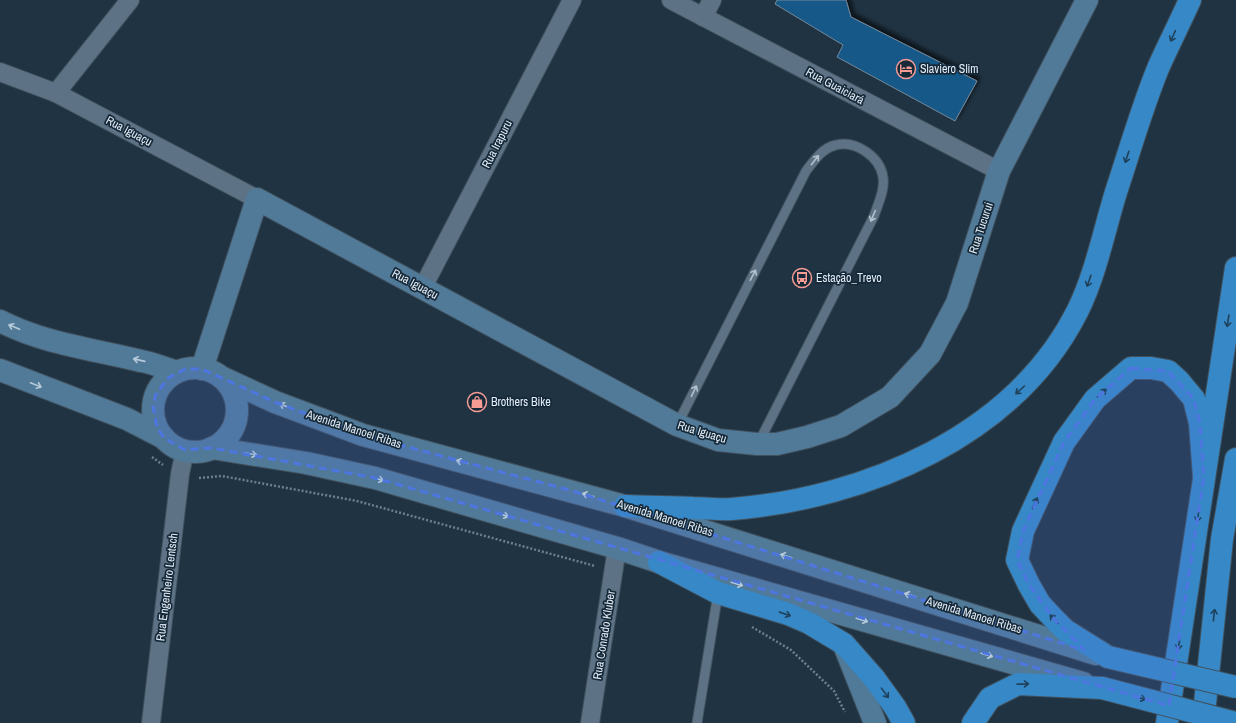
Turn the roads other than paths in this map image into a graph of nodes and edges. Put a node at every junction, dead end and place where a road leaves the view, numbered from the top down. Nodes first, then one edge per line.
1 (130, 0) edge
2 (572, 0) edge
3 (671, 0) edge
4 (712, 0) edge
5 (1087, 0) edge
6 (1190, 0) edge
7 (703, 17) junction
8 (0, 72) edge
9 (56, 93) junction
10 (999, 171) junction
11 (257, 199) junction
12 (1236, 268) edge
13 (423, 287) junction
14 (0, 321) edge
15 (202, 368) junction
16 (0, 370) edge
17 (176, 372) junction
18 (223, 378) junction
19 (677, 426) junction
20 (841, 426) joint
21 (164, 438) junction
22 (757, 444) junction
23 (212, 448) junction
24 (185, 450) junction
25 (1236, 459) edge
26 (1204, 477) junction
27 (1236, 498) edge
28 (625, 506) junction
29 (1222, 539) junction
30 (617, 548) junction
31 (659, 562) junction
32 (718, 593) junction
33 (844, 644) junction
34 (1108, 657) junction
35 (1236, 687) edge
36 (1102, 688) junction
37 (151, 723) edge
38 (590, 723) edge
39 (697, 723) edge
40 (875, 723) edge
41 (904, 723) edge
42 (973, 723) edge
43 (1167, 723) edge
44 (1203, 723) edge
45 (1236, 723) edge

1 - 9 street
2 - 13 street, Rua Irapuru
3 - 7 street, Rua Guaiciará
4 - 7 street
5 - 10 main road, Rua Tucurui
6 -> 28 highway
7 - 10 street, Rua Guaiciará
8 - 9 street, Rua Iguaçu
9 - 11 street, Rua Iguaçu
10 - 20 main road, Rua Tucurui
11 - 13 main road, Rua Iguaçu
11 - 15 main road
12 -> 26 highway
13 - 19 main road, Rua Iguaçu
17 -> 14 main road
15 - 17 main road
15 - 18 main road
16 -> 21 main road
17 - 21 main road
18 - 23 main road
28 -> 18 main road, Avenida Manoel Ribas
19 - 22 main road, Rua Iguaçu
19 -> 22 lane
20 - 22 main road, Rua Iguaçu
21 - 24 main road
23 - 24 main road
23 -> 30 main road
24 - 37 street, Rua Engenheiro Lentsch
25 - 29 highway
34 -> 26 highway
26 -> 43 highway
27 - 29 highway
34 -> 28 main road, Avenida Manoel Ribas
44 -> 29 highway
30 - 31 main road
30 - 38 street, Rua Conrado Kluber
31 - 32 highway
31 -> 36 main road
32 -> 33 highway
32 - 39 lane
33 - 40 main road
33 -> 41 highway
34 - 35 highway, bridge
42 -> 36 highway
36 -> 45 highway, bridge

